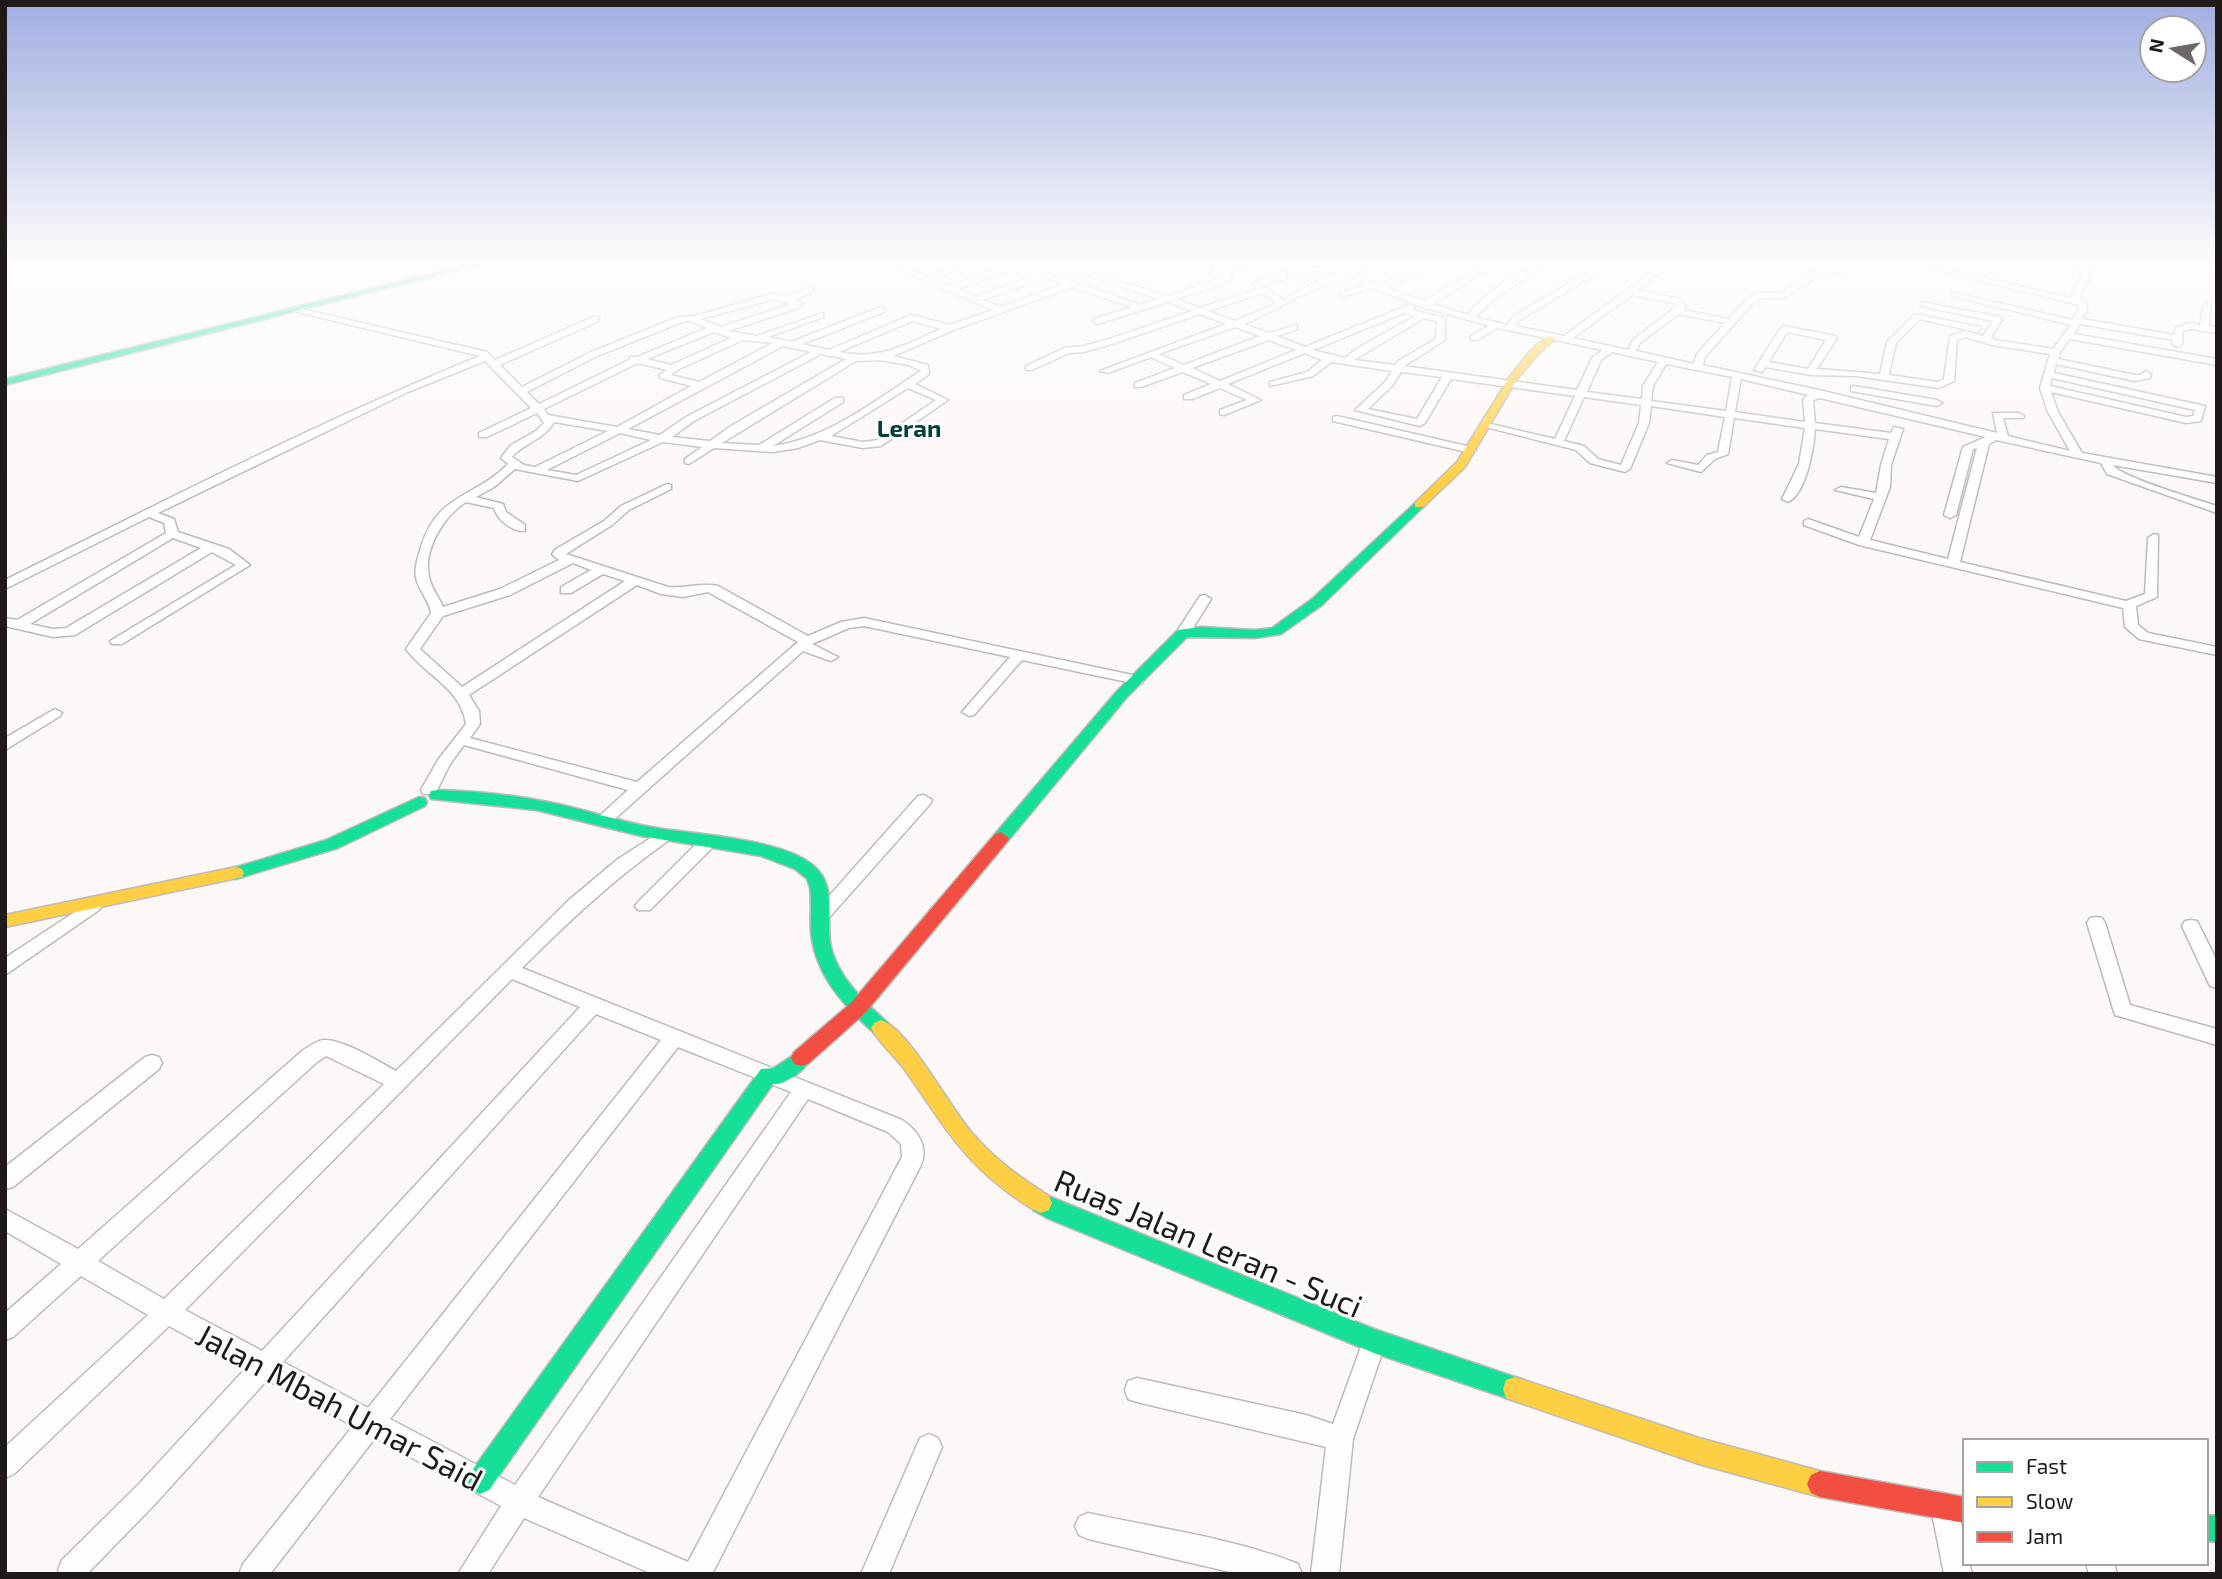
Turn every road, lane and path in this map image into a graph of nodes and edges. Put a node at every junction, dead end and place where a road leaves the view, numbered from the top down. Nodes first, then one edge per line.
1 (174, 338) edge
2 (178, 338) edge
3 (406, 338) edge
4 (548, 338) edge
5 (635, 338) edge
6 (694, 338) edge
7 (740, 338) edge
8 (752, 338) edge
9 (757, 338) joint
10 (804, 338) edge
11 (861, 338) edge
12 (928, 338) edge
13 (1123, 338) edge
14 (1195, 338) edge
15 (1266, 338) edge
16 (1270, 338) edge
17 (1334, 338) edge
18 (1379, 338) edge
19 (1440, 338) edge
20 (1552, 338) edge
21 (1642, 338) edge
22 (1717, 338) edge
23 (1779, 338) edge
24 (1829, 338) edge
25 (1896, 338) edge
26 (1953, 338) edge
27 (1994, 338) edge
28 (2068, 338) edge
29 (2076, 338) edge
30 (2178, 338) edge
31 (1558, 339) junction
32 (786, 344) junction
33 (1611, 349) junction
34 (1304, 350) junction
35 (824, 352) junction
36 (1631, 352) junction
37 (594, 354) junction
38 (1151, 354) junction
39 (2175, 354) junction
40 (2054, 357) junction
41 (854, 358) junction
42 (635, 359) junction
43 (878, 359) junction
44 (1329, 359) junction
45 (491, 360) junction
46 (1347, 361) junction
47 (1670, 361) junction
48 (2217, 362) edge
49 (1764, 363) junction
50 (1698, 367) junction
51 (673, 368) junction
52 (1029, 368) dead end
53 (1185, 368) junction
54 (1398, 368) junction
55 (1105, 370) dead end
56 (1811, 372) junction
57 (1450, 374) junction
58 (2146, 374) dead end
59 (1737, 375) junction
60 (2050, 376) junction
61 (1884, 377) junction
62 (5, 380) edge
63 (1759, 380) junction
64 (1222, 383) junction
65 (1509, 383) junction
66 (908, 384) junction
67 (1273, 384) dead end
68 (700, 385) junction
69 (1138, 385) dead end
70 (1939, 386) junction
71 (2045, 388) junction
72 (1854, 389) dead end
73 (519, 392) junction
74 (1581, 393) junction
75 (1823, 394) junction
76 (1188, 397) dead end
77 (839, 400) dead end
78 (1645, 401) junction
79 (1937, 403) junction
80 (539, 410) junction
81 (1224, 412) dead end
82 (1728, 413) junction
83 (1906, 415) junction
84 (2020, 416) dead end
85 (547, 418) junction
86 (1337, 419) dead end
87 (1933, 421) junction
88 (1420, 423) junction
89 (1810, 424) junction
90 (1487, 426) junction
91 (619, 430) junction
92 (483, 435) dead end
93 (822, 437) junction
94 (1411, 437) junction
95 (1895, 437) junction
96 (662, 439) junction
97 (1986, 441) junction
98 (1558, 443) junction
99 (709, 444) junction
100 (760, 449) junction
101 (1471, 450) junction
102 (2078, 456) junction
103 (689, 461) dead end
104 (2105, 461) junction
105 (1672, 463) dead end
106 (514, 464) junction
107 (1971, 466) junction
108 (536, 471) junction
109 (2217, 480) edge
110 (667, 487) dead end
111 (1841, 490) dead end
112 (1880, 497) junction
113 (463, 498) junction
114 (1788, 499) dead end
115 (2217, 510) edge
116 (148, 513) junction
117 (1950, 515) dead end
118 (1808, 523) dead end
119 (521, 528) dead end
120 (172, 534) junction
121 (2154, 538) dead end
122 (1863, 542) junction
123 (211, 547) junction
124 (567, 560) junction
125 (1953, 564) junction
126 (600, 570) junction
127 (633, 582) junction
128 (5, 585) edge
129 (566, 590) dead end
130 (1205, 599) dead end
131 (2130, 606) junction
132 (438, 613) junction
133 (5, 622) edge
134 (22, 623) junction
135 (1183, 633) junction
136 (117, 641) dead end
137 (804, 644) junction
138 (2217, 651) edge
139 (831, 657) dead end
140 (1017, 657) junction
141 (1137, 680) junction
142 (461, 694) junction
143 (969, 712) dead end
144 (55, 713) dead end
145 (461, 740) junction
146 (5, 745) edge
147 (639, 788) junction
148 (428, 796) junction
149 (924, 800) dead end
150 (602, 821) junction
151 (663, 836) junction
152 (707, 843) junction
153 (95, 904) junction
154 (644, 906) dead end
155 (820, 917) junction
156 (5, 921) edge
157 (2096, 923) dead end
158 (2191, 926) dead end
159 (5, 968) edge
160 (510, 971) junction
161 (2217, 981) edge
162 (593, 1005) junction
163 (858, 1008) junction
164 (675, 1037) junction
165 (2217, 1037) edge
166 (152, 1063) dead end
167 (772, 1076) junction
168 (399, 1082) junction
169 (804, 1089) junction
170 (5, 1180) edge
171 (5, 1219) edge
172 (78, 1262) junction
173 (165, 1312) junction
174 (5, 1329) edge
175 (1374, 1340) junction
176 (265, 1365) junction
177 (1137, 1390) dead end
178 (371, 1424) junction
179 (1339, 1438) junction
180 (929, 1447) dead end
181 (5, 1465) edge
182 (480, 1481) junction
183 (519, 1502) junction
184 (1954, 1509) edge
185 (1088, 1526) dead end
186 (72, 1570) dead end
187 (253, 1574) edge
188 (472, 1574) edge
189 (684, 1574) edge
190 (697, 1574) edge
191 (875, 1574) edge
192 (1288, 1574) edge
193 (1325, 1574) edge
194 (1958, 1574) edge

1 - 62 main road
2 - 62 main road
3 - 45 street
4 - 45 street
5 - 37 street
6 - 42 street
7 - 51 street
8 - 9 street
9 - 32 street
10 - 32 street
11 - 35 street
12 - 43 street
13 - 52 street
14 - 38 street
15 - 53 street
16 - 34 street
17 - 34 street
18 - 46 street
19 - 54 street
20 - 31 street
21 - 36 street
22 - 50 street
23 - 49 street
24 - 56 street
25 - 61 street
26 - 70 street
27 - 40 street
28 - 40 street
29 - 39 street
30 - 39 street
31 - 33 street
31 - 65 main road
32 - 35 street
32 - 68 street
33 - 36 street
33 - 74 street
34 - 44 street
34 - 64 street
35 - 41 street
35 - 96 street
36 - 47 street
37 - 42 street
37 - 73 street
38 - 53 street
38 - 55 street
39 - 48 street
40 - 58 street
40 - 60 street
41 - 43 street
41 - 99 street
42 - 51 street
42 - 80 street
43 - 66 street
44 - 46 street
44 - 67 street
45 - 73 street
45 - 116 street
46 - 54 street
47 - 50 street
47 - 78 street
49 - 56 street
49 - 63 street
50 - 59 street
51 - 68 street
53 - 64 street
53 - 69 street
54 - 57 street
54 - 88 street
56 - 61 street
57 - 65 street
57 - 88 street
59 - 63 street
59 - 82 street
60 - 71 street
60 - 71 street
61 - 70 street
63 - 75 street
64 - 76 street
64 - 81 street
65 - 74 street
65 - 90 main road
66 - 93 street
66 - 93 street
68 - 91 street
70 - 79 street
71 - 102 street
72 - 79 street
73 - 80 street
74 - 78 street
74 - 98 street
75 - 83 street
75 - 89 street
77 - 100 street
78 - 82 street
78 - 98 street
79 - 87 street
80 - 85 street
80 - 92 street
82 - 89 street
82 - 105 street
83 - 87 street
83 - 95 street
84 - 97 street
85 - 91 street
85 - 106 street
86 - 94 street
87 - 97 street
88 - 94 street
89 - 95 street
89 - 114 street
90 - 98 street
90 - 101 main road
91 - 96 street
91 - 108 street
93 - 100 street
94 - 101 street
95 - 112 street
96 - 99 street
96 - 108 street
97 - 102 street
97 - 107 street
99 - 100 street
99 - 103 street
101 - 135 main road
102 - 104 street
104 - 109 street
104 - 115 street
106 - 108 street
106 - 113 street
107 - 117 street
107 - 125 street
110 - 124 street
111 - 112 street
112 - 122 street
113 - 119 street
113 - 132 street
116 - 120 street
116 - 128 street
118 - 122 street
120 - 123 street
120 - 134 street
121 - 131 street
122 - 125 street
123 - 134 street
123 - 136 street
124 - 126 street
124 - 132 street
125 - 131 street
126 - 127 street
126 - 129 street
127 - 137 street
127 - 142 street
130 - 135 street
131 - 138 street
132 - 142 street
133 - 134 street
135 - 141 main road
137 - 139 street
137 - 140 street
137 - 147 street
140 - 141 street
140 - 143 street
141 - 163 main road
142 - 145 street
144 - 146 street
145 - 147 street
145 - 148 street
147 - 150 street
148 - 150 main road, Ruas Jalan Leran - Suci
148 - 153 main road
149 - 155 street
150 - 151 main road, Ruas Jalan Leran - Suci
151 - 152 main road, Ruas Jalan Leran - Suci
151 - 160 street
152 - 154 street
152 - 155 main road, Ruas Jalan Leran - Suci
153 - 156 main road
153 - 159 street
155 - 163 main road, Ruas Jalan Leran - Suci
157 - 165 street
158 - 161 street
160 - 162 street
160 - 168 street
162 - 164 street
162 - 176 street
163 - 167 main road
163 - 175 main road, Ruas Jalan Leran - Suci
164 - 167 street
164 - 178 street
166 - 170 street
167 - 169 street
167 - 182 main road
168 - 172 street
168 - 173 street
169 - 183 street
169 - 190 street
171 - 172 street, Jalan Mbah Umar Said
172 - 173 street, Jalan Mbah Umar Said
172 - 174 street
173 - 176 street, Jalan Mbah Umar Said
173 - 181 street
175 - 179 street
175 - 184 main road, Ruas Jalan Leran - Suci
176 - 178 street, Jalan Mbah Umar Said
176 - 186 street
177 - 179 street
178 - 182 street, Jalan Mbah Umar Said
178 - 187 street
179 - 193 street
180 - 191 street
182 - 183 street, Jalan Mbah Umar Said
183 - 188 street
183 - 189 street, Jalan Mbah Umar Said
184 - 194 street
185 - 192 street

